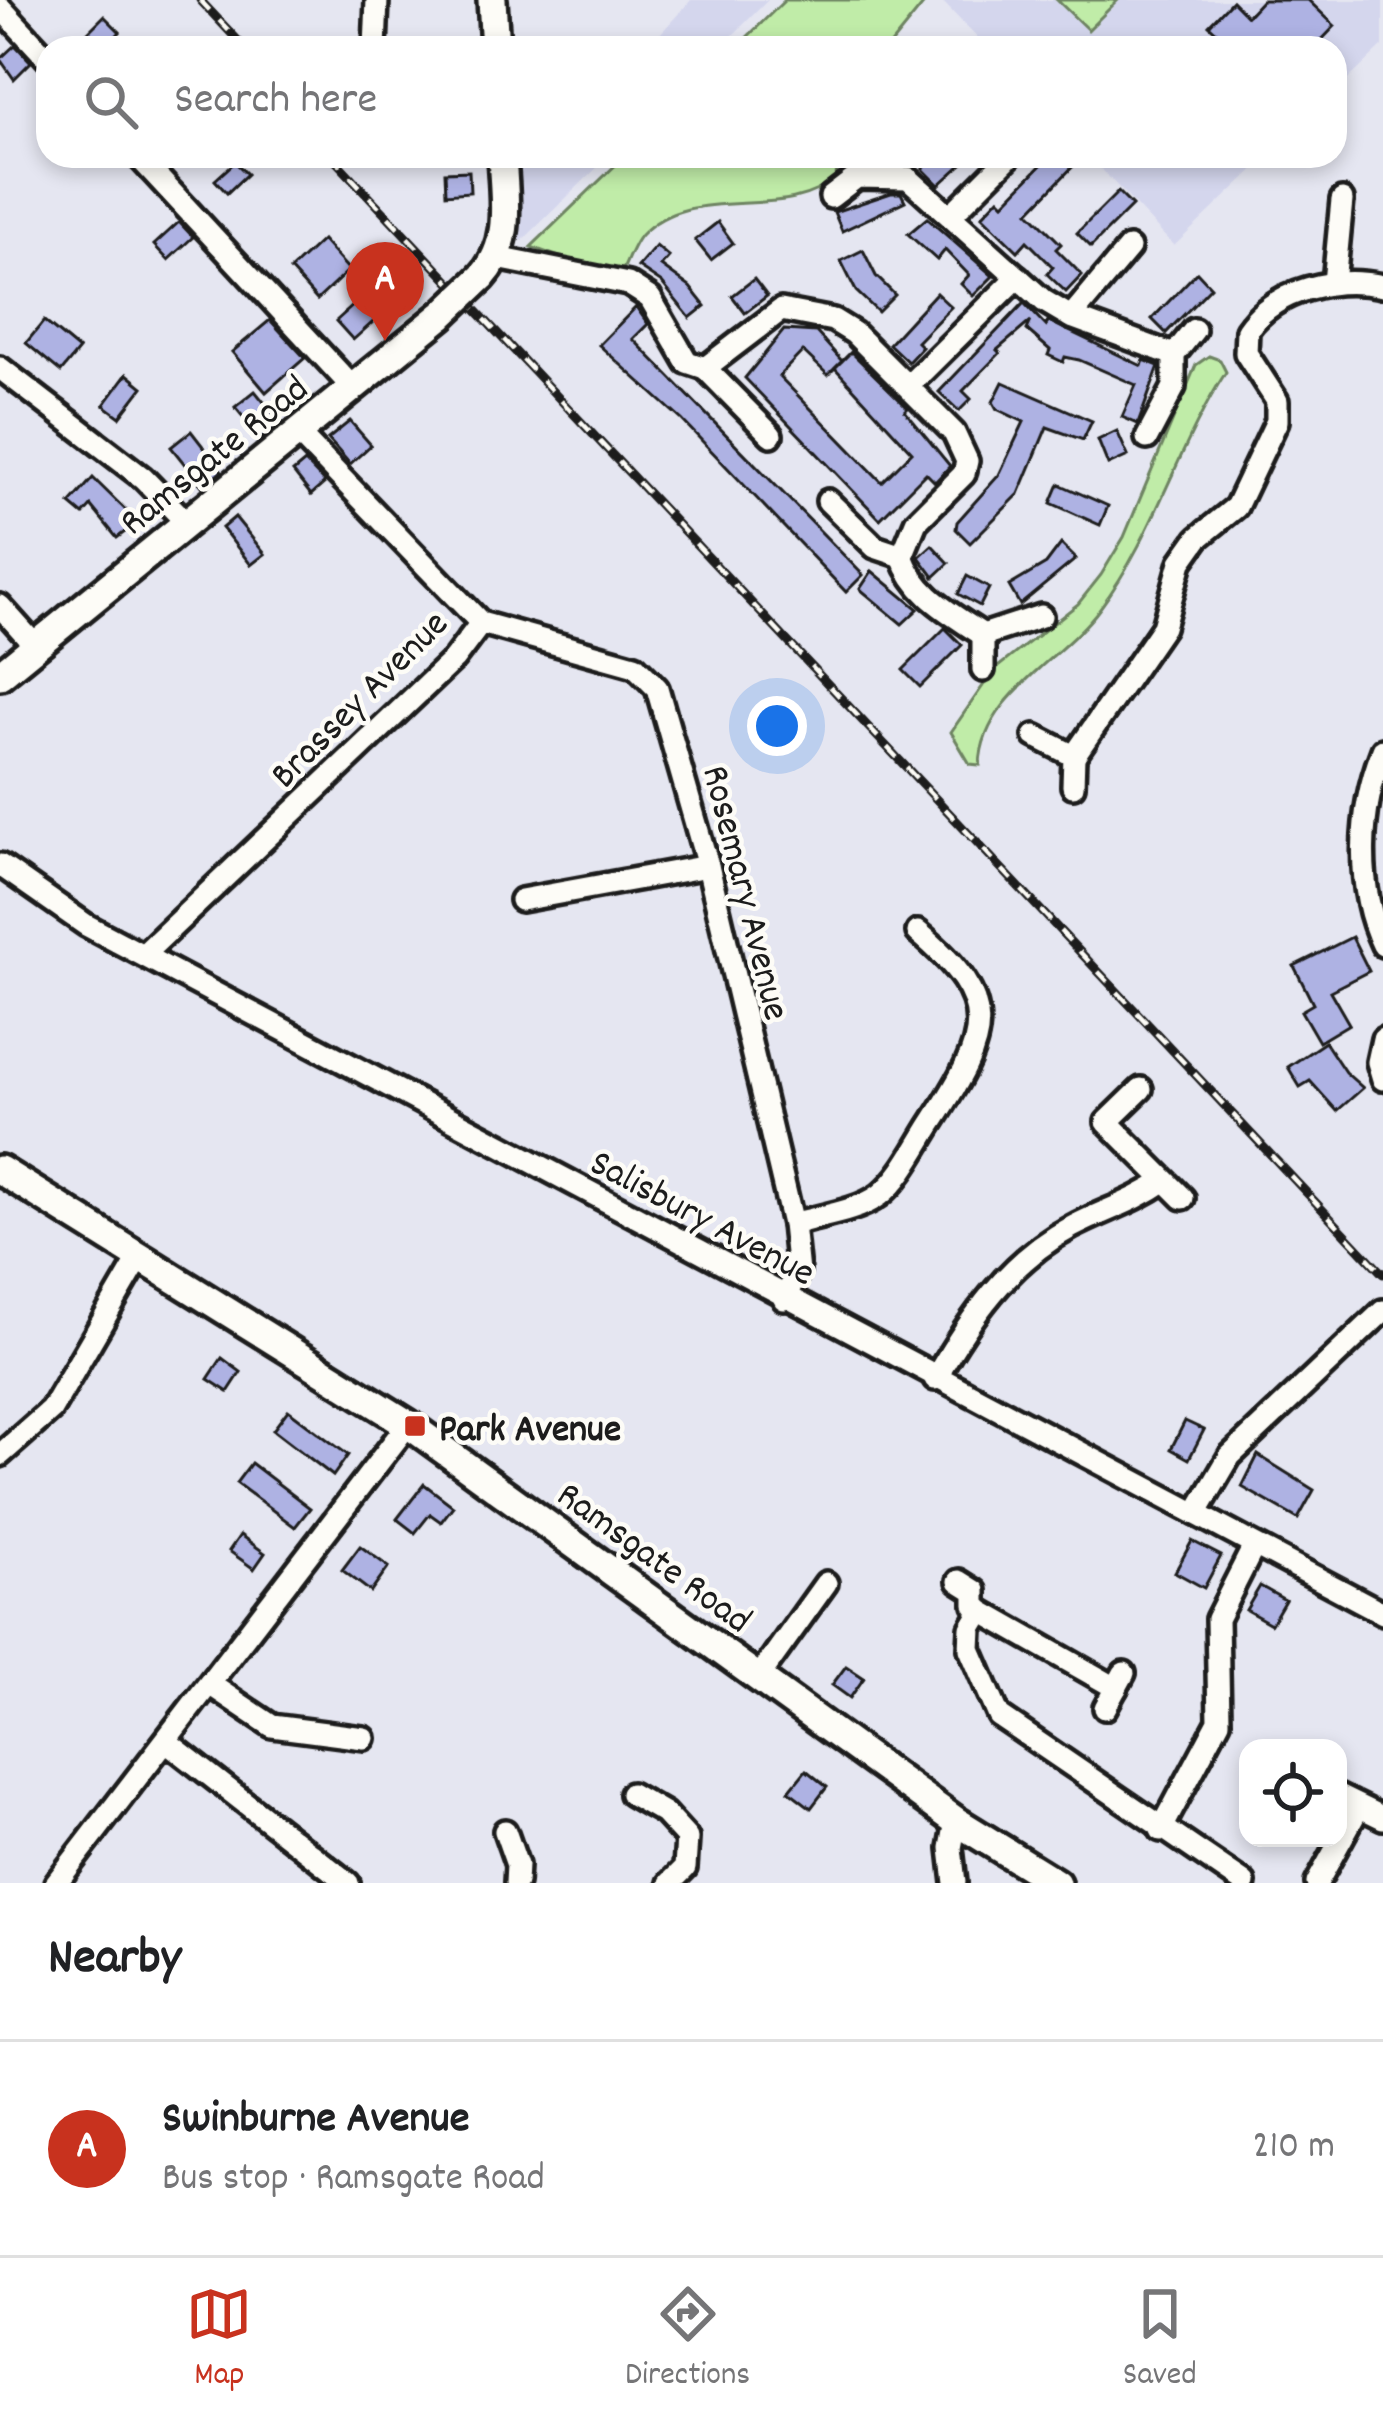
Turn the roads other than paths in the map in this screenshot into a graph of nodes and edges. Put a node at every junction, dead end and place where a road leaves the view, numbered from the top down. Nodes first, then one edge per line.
1 (376, 0) edge
2 (492, 0) edge
3 (0, 8) edge
4 (375, 36) edge
5 (494, 36) edge
6 (36, 46) edge
7 (149, 168) edge
8 (503, 168) edge
9 (853, 168) edge
10 (863, 168) edge
11 (991, 168) edge
12 (831, 197) dead end
13 (1342, 200) dead end
14 (951, 215) junction
15 (1129, 248) dead end
16 (489, 268) junction
17 (1018, 277) junction
18 (1334, 283) junction
19 (1383, 286) edge
20 (1070, 317) junction
21 (1193, 330) dead end
22 (1174, 356) junction
23 (0, 368) edge
24 (705, 368) junction
25 (908, 386) junction
26 (353, 388) junction
27 (298, 434) junction
28 (771, 435) dead end
29 (1147, 438) dead end
30 (828, 501) dead end
31 (187, 523) junction
32 (902, 556) junction
33 (0, 605) edge
34 (1041, 616) dead end
35 (481, 622) junction
36 (983, 634) junction
37 (34, 645) junction
38 (983, 670) dead end
39 (0, 675) edge
40 (1035, 736) dead end
41 (1383, 750) edge
42 (1074, 756) junction
43 (1073, 786) dead end
44 (0, 865) edge
45 (708, 866) junction
46 (521, 900) dead end
47 (918, 932) dead end
48 (1383, 945) edge
49 (145, 953) junction
50 (1383, 1039) edge
51 (1383, 1079) edge
52 (1141, 1089) dead end
53 (0, 1169) edge
54 (1164, 1180) junction
55 (1183, 1198) dead end
56 (793, 1224) junction
57 (140, 1257) junction
58 (784, 1299) junction
59 (1379, 1315) edge
60 (934, 1379) junction
61 (408, 1424) junction
62 (0, 1455) edge
63 (1196, 1514) junction
64 (1254, 1546) junction
65 (959, 1581) dead end
66 (827, 1582) dead end
67 (981, 1611) junction
68 (1383, 1613) edge
69 (758, 1678) junction
70 (211, 1685) junction
71 (1105, 1708) dead end
72 (364, 1738) dead end
73 (166, 1741) junction
74 (631, 1793) dead end
75 (1347, 1800) edge
76 (1360, 1807) junction
77 (1383, 1818) edge
78 (956, 1821) junction
79 (1161, 1830) junction
80 (505, 1831) dead end
81 (56, 1883) edge
82 (348, 1883) edge
83 (516, 1883) edge
84 (670, 1883) edge
85 (955, 1883) edge
86 (1056, 1883) edge
87 (1244, 1883) edge
88 (1317, 1883) edge

1 - 4 street
2 - 5 main road
3 - 6 street
7 - 26 street
8 - 16 main road
9 - 12 street
10 - 14 street
11 - 14 street
13 - 18 street
14 - 17 street
15 - 20 street
16 - 24 street
16 - 26 main road, Ramsgate Road, bridge
17 - 20 street
17 - 25 street
18 - 19 street
18 - 42 street
20 - 22 street
21 - 22 street
22 - 29 street
23 - 31 street
24 - 25 street
24 - 28 street
25 - 32 street
26 - 27 main road, Ramsgate Road
27 - 31 main road, Ramsgate Road
27 - 35 street, Brassey Avenue
30 - 32 street
31 - 37 main road, Ramsgate Road
32 - 36 street
33 - 37 street
34 - 36 street
35 - 45 street, Rosemary Avenue
35 - 49 street, Brassey Avenue
36 - 38 street
37 - 39 main road, Ramsgate Road
40 - 42 street
41 - 48 street
42 - 43 street
44 - 49 street, Salisbury Avenue
45 - 46 street
45 - 56 street, Rosemary Avenue
47 - 56 street
49 - 58 street, Salisbury Avenue
50 - 51 street
52 - 54 street
53 - 57 main road, Ramsgate Road
54 - 55 street
54 - 60 street
56 - 58 street, Rosemary Avenue
57 - 61 main road, Ramsgate Road
57 - 62 street
58 - 60 street, Salisbury Avenue
59 - 63 street
60 - 63 street, Salisbury Avenue
61 - 69 main road, Ramsgate Road
61 - 70 street
63 - 64 street, Salisbury Avenue
64 - 68 street, Salisbury Avenue
64 - 79 street
65 - 67 street
66 - 69 street
67 - 71 street
67 - 79 street
69 - 78 main road, Ramsgate Road
70 - 72 street
70 - 73 street
73 - 81 street
73 - 82 street
74 - 84 street
75 - 76 street
76 - 77 street
76 - 88 street
78 - 85 street
78 - 86 main road, Ramsgate Road
79 - 87 street
80 - 83 street

